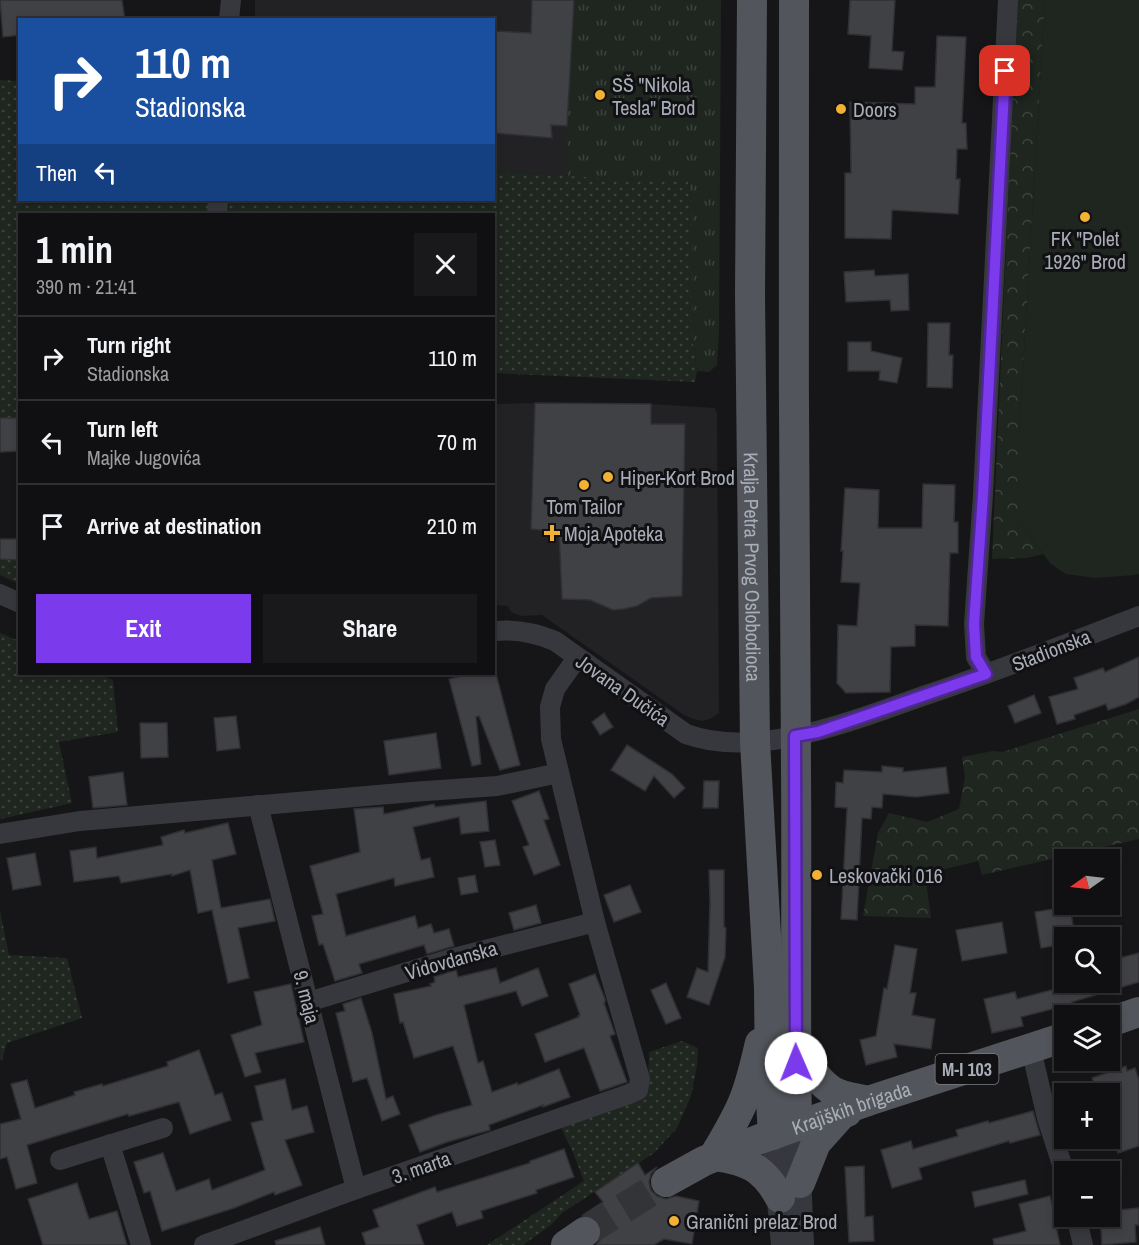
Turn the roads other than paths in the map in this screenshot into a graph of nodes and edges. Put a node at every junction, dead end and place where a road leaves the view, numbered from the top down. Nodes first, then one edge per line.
1 (231, 0) edge
2 (752, 0) edge
3 (794, 0) edge
4 (1008, 0) edge
5 (230, 18) edge
6 (0, 594) edge
7 (18, 602) edge
8 (1139, 616) edge
9 (495, 631) edge
10 (577, 658) junction
11 (986, 674) junction
12 (795, 736) junction
13 (755, 742) junction
14 (559, 773) junction
15 (258, 805) junction
16 (0, 834) edge
17 (595, 922) junction
18 (769, 988) junction
19 (308, 1002) junction
20 (1139, 1012) edge
21 (1120, 1019) edge
22 (796, 1041) junction
23 (1054, 1041) edge
24 (1031, 1049) junction
25 (868, 1101) junction
26 (163, 1128) dead end
27 (785, 1131) junction
28 (111, 1144) junction
29 (714, 1156) junction
30 (60, 1160) dead end
31 (1061, 1161) edge
32 (666, 1182) tunnel mouth
33 (356, 1189) junction
34 (790, 1190) junction
35 (1079, 1227) edge
36 (798, 1243) edge
37 (141, 1245) edge
38 (204, 1245) edge
39 (1083, 1245) edge

1 - 5 street
2 - 13 main road, Kralja Petra Prvog Oslobodioca
3 - 12 main road, Kralja Petra Prvog Oslobodioca
4 - 11 street
6 - 7 street
8 - 11 street, Stadionska
9 - 10 street, Jovana Dučića
10 - 13 street, Jovana Dučića
10 - 14 street
11 - 12 street, Stadionska
12 - 13 street, Stadionska
12 - 22 main road, Kralja Petra Prvog Oslobodioca
13 - 18 main road, Kralja Petra Prvog Oslobodioca
14 - 15 street
14 - 17 street
15 - 16 street
15 - 19 street, 9. maja
17 - 19 street, Vidovdanska
17 - 33 street, 3. marta
18 - 27 main road, Kralja Petra Prvog Oslobodioca
18 - 29 main road
19 - 33 street, 9. maja
20 - 21 main road
22 - 25 main road
22 - 27 main road, Kralja Petra Prvog Oslobodioca
23 - 24 main road, Krajiških brigada / M-I 103
24 - 25 main road, Krajiških brigada / M-I 103
24 - 31 street
25 - 27 main road, Krajiških brigada / M-I 103
25 - 34 main road
26 - 28 street
27 - 29 main road, M-I 103
27 - 34 street
28 - 30 street
28 - 37 street
29 - 32 main road, M-I 103
29 - 34 main road
33 - 38 street, 3. marta
34 - 36 street
35 - 39 street

